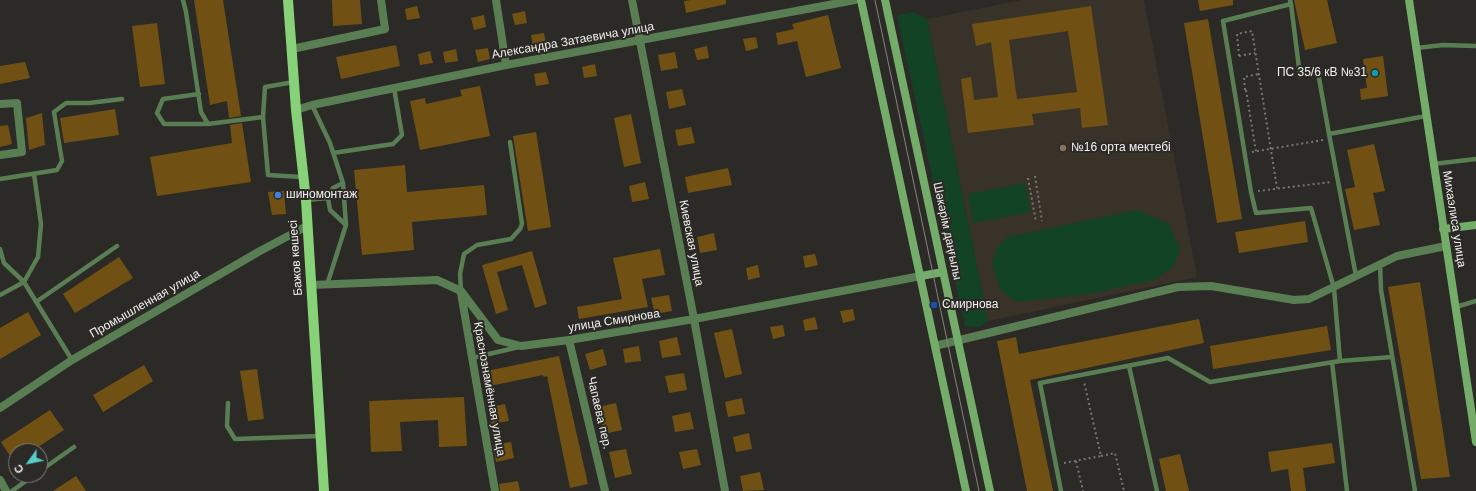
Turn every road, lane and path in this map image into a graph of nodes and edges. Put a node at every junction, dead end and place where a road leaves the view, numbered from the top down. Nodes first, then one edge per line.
1 (183, 0) edge
2 (288, 0) edge
3 (381, 0) edge
4 (496, 0) edge
5 (632, 0) edge
6 (855, 0) edge
7 (861, 0) edge
8 (885, 0) edge
9 (1409, 0) edge
10 (1291, 2) edge
11 (638, 41) junction
12 (1476, 46) edge
13 (1416, 48) junction
14 (292, 49) junction
15 (1255, 53) junction
16 (1239, 56) junction
17 (1229, 57) junction
18 (506, 64) junction
19 (1259, 74) junction
20 (1300, 76) dead end
21 (1319, 78) dead end
22 (294, 82) junction
23 (394, 88) junction
24 (1246, 90) junction
25 (199, 94) junction
26 (1235, 95) junction
27 (122, 99) dead end
28 (0, 104) edge
29 (312, 105) junction
30 (296, 110) junction
31 (1426, 116) junction
32 (263, 117) junction
33 (208, 124) junction
34 (1329, 136) junction
35 (510, 142) dead end
36 (1272, 149) junction
37 (1256, 152) junction
38 (333, 153) junction
39 (1244, 154) junction
40 (0, 156) edge
41 (1476, 159) edge
42 (1433, 164) junction
43 (34, 174) junction
44 (1035, 176) dead end
45 (302, 177) junction
46 (1028, 178) dead end
47 (0, 179) edge
48 (343, 182) junction
49 (1338, 182) junction
50 (1277, 188) junction
51 (1251, 192) junction
52 (328, 198) junction
53 (306, 200) junction
54 (1042, 221) dead end
55 (1036, 222) dead end
56 (346, 225) junction
57 (1476, 225) edge
58 (307, 226) junction
59 (1444, 229) junction
60 (117, 246) dead end
61 (1446, 246) junction
62 (0, 249) edge
63 (1380, 263) junction
64 (943, 272) junction
65 (921, 276) junction
66 (1356, 276) junction
67 (24, 282) junction
68 (311, 285) junction
69 (327, 285) junction
70 (1334, 288) junction
71 (461, 291) junction
72 (0, 295) edge
73 (1476, 301) edge
74 (36, 302) junction
75 (1456, 307) junction
76 (694, 319) junction
77 (569, 340) junction
78 (958, 341) junction
79 (521, 346) junction
80 (935, 346) junction
81 (1392, 357) junction
82 (472, 358) junction
83 (72, 360) junction
84 (1340, 360) junction
85 (1332, 362) junction
86 (1129, 366) junction
87 (1083, 375) junction
88 (228, 403) dead end
89 (0, 408) edge
90 (1474, 409) edge
91 (320, 436) junction
92 (1476, 442) edge
93 (74, 447) dead end
94 (1101, 456) junction
95 (1076, 461) junction
96 (48, 465) edge
97 (1056, 465) junction
98 (0, 480) edge
99 (23, 483) edge
100 (6, 491) edge
101 (12, 491) edge
102 (324, 491) edge
103 (495, 491) edge
104 (605, 491) edge
105 (725, 491) edge
106 (966, 491) edge
107 (990, 491) edge
108 (1061, 491) edge
109 (1083, 491) edge
110 (1124, 491) edge
111 (1157, 491) edge
112 (1347, 491) edge
113 (1415, 491) edge

1 - 25 lane
2 - 14 main road, Бажов көшесі
3 - 14 street
4 - 18 street
5 - 11 street, Киевская улица
6 - 11 street, Александра Затаевича улица
7 - 65 main road
8 - 64 main road, Шәкәрім даңғылы
9 - 13 main road, Михаэлиса улица
10 - 17 lane
10 - 20 lane
11 - 18 street, Александра Затаевича улица
11 - 76 street, Киевская улица
12 - 13 lane
13 - 31 main road, Михаэлиса улица
14 - 22 main road, Бажов көшесі
15 - 16 path
15 - 16 path
15 - 19 path
16 - 17 path
17 - 26 lane
18 - 23 street, Александра Затаевича улица
19 - 24 path
19 - 36 path
21 - 34 lane
22 - 30 main road, Бажов көшесі
22 - 32 lane
23 - 29 street, Александра Затаевича улица
23 - 38 lane
24 - 26 path
24 - 37 path
25 - 33 lane
25 - 33 lane
26 - 39 lane
27 - 43 lane
28 - 40 street
29 - 30 street, Александра Затаевича улица
29 - 38 lane
30 - 45 main road, Бажов көшесі
31 - 34 lane
31 - 42 main road, Михаэлиса улица
32 - 33 lane
32 - 45 lane
34 - 36 path
34 - 49 lane
35 - 71 lane
36 - 37 path
36 - 50 path
37 - 39 path
38 - 48 lane
39 - 51 lane
41 - 42 lane
42 - 59 main road, Михаэлиса улица
43 - 47 lane
43 - 67 lane
44 - 54 path
45 - 53 main road, Бажов көшесі
46 - 55 path
48 - 52 lane
48 - 56 lane
49 - 50 path
49 - 66 lane
50 - 51 path
51 - 70 lane
52 - 53 lane
52 - 56 lane
53 - 58 main road, Бажов көшесі
56 - 69 lane
57 - 59 main road
58 - 68 main road, Бажов көшесі
58 - 83 street, Промышленная улица
59 - 61 main road, Михаэлиса улица
60 - 74 lane
61 - 63 street
61 - 75 main road, Михаэлиса улица
62 - 67 lane
63 - 66 street
63 - 81 lane
64 - 65 main road, улица Смирнова
64 - 78 main road, Шәкәрім даңғылы
65 - 76 street, улица Смирнова
65 - 80 main road
66 - 70 street
67 - 72 lane
67 - 74 lane
68 - 69 street, улица Смирнова
68 - 91 main road, Бажов көшесі
69 - 71 street, улица Смирнова
70 - 78 street
70 - 84 lane
71 - 79 street, улица Смирнова
71 - 82 street, Краснознамённая улица
73 - 75 lane
74 - 83 lane
75 - 90 main road, Михаэлиса улица
76 - 77 street, улица Смирнова
76 - 105 street, Киевская улица
77 - 79 street, улица Смирнова
77 - 104 street, Чапаева пер.
78 - 80 street
78 - 107 main road, Шәкәрім даңғылы
79 - 82 lane
80 - 106 main road
81 - 84 lane
81 - 113 lane
82 - 103 street, Краснознамённая улица
83 - 89 street, Промышленная улица
84 - 85 lane
85 - 86 lane
85 - 112 lane
86 - 87 lane
86 - 111 lane
87 - 94 path
87 - 97 lane
88 - 91 lane
90 - 92 main road, Михаэлиса улица
91 - 102 main road, Бажов көшесі
93 - 96 lane
94 - 95 path
94 - 110 path
95 - 97 path
95 - 109 path
97 - 108 lane
98 - 100 street
99 - 101 lane

